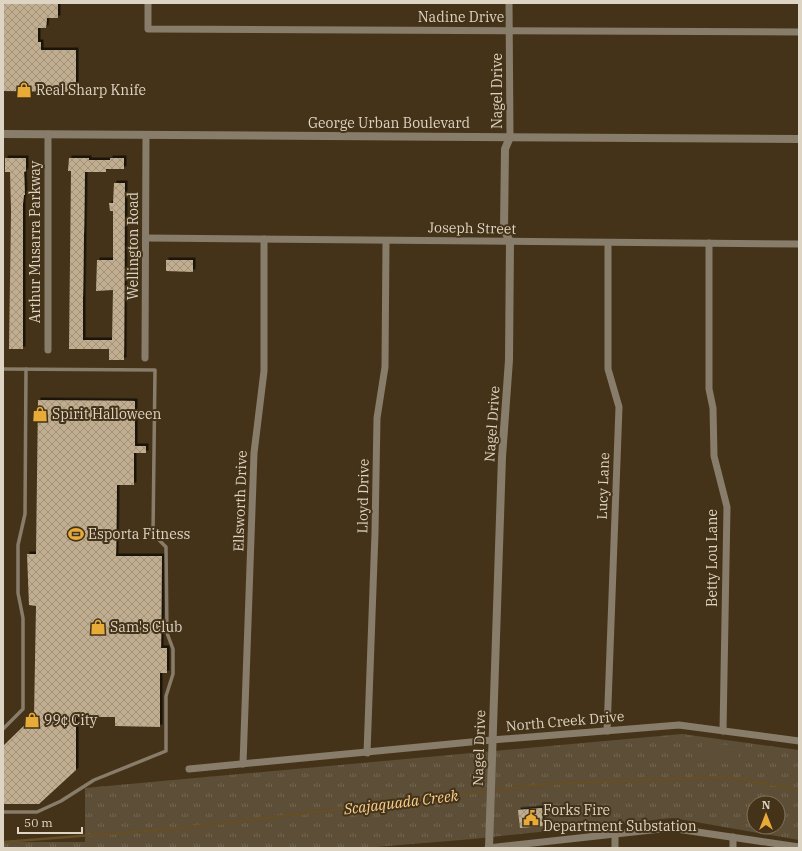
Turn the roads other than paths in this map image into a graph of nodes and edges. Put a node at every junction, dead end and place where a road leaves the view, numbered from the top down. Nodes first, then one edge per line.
1 (148, 3) edge
2 (509, 3) edge
3 (510, 30) junction
4 (799, 32) edge
5 (3, 134) edge
6 (48, 134) junction
7 (146, 135) junction
8 (510, 137) junction
9 (799, 139) edge
10 (146, 238) junction
11 (264, 239) junction
12 (386, 240) junction
13 (510, 242) junction
14 (608, 243) junction
15 (709, 243) junction
16 (799, 244) edge
17 (48, 350) dead end
18 (145, 358) dead end
19 (3, 369) edge
20 (26, 369) junction
21 (3, 729) edge
22 (607, 731) junction
23 (723, 731) junction
24 (492, 740) junction
25 (799, 741) edge
26 (367, 753) junction
27 (242, 764) junction
28 (189, 768) dead end
29 (3, 812) edge
30 (615, 834) junction
31 (733, 837) junction
32 (799, 847) edge
33 (488, 848) edge
34 (615, 848) edge
35 (732, 848) edge

1 - 3 street, Nadine Drive
2 - 3 street, Nagel Drive
3 - 4 street, Nadine Drive
3 - 8 street, Nagel Drive
5 - 6 street, George Urban Boulevard
6 - 7 street, George Urban Boulevard
6 - 17 street, Arthur Musarra Parkway
7 - 8 street, George Urban Boulevard
7 - 10 street, Wellington Road
8 - 9 street, George Urban Boulevard
8 - 13 street, Nagel Drive
10 - 11 street, Joseph Street
10 - 18 street, Wellington Road
11 - 12 street, Joseph Street
11 - 27 street, Ellsworth Drive
12 - 13 street, Joseph Street
12 - 26 street, Lloyd Drive
13 - 14 street, Joseph Street
13 - 24 street, Nagel Drive
14 - 15 street, Joseph Street
14 - 22 street, Lucy Lane
15 - 16 street, Joseph Street
15 - 23 street, Betty Lou Lane
19 - 20 lane
20 - 21 lane
20 - 29 lane
22 - 23 street, North Creek Drive
22 - 24 street, North Creek Drive
23 - 25 street, North Creek Drive
24 - 26 street, North Creek Drive
24 - 33 street, Nagel Drive
26 - 27 street, North Creek Drive
27 - 28 street, North Creek Drive
30 - 31 street
30 - 33 street
30 - 34 street
31 - 32 street
31 - 35 street

